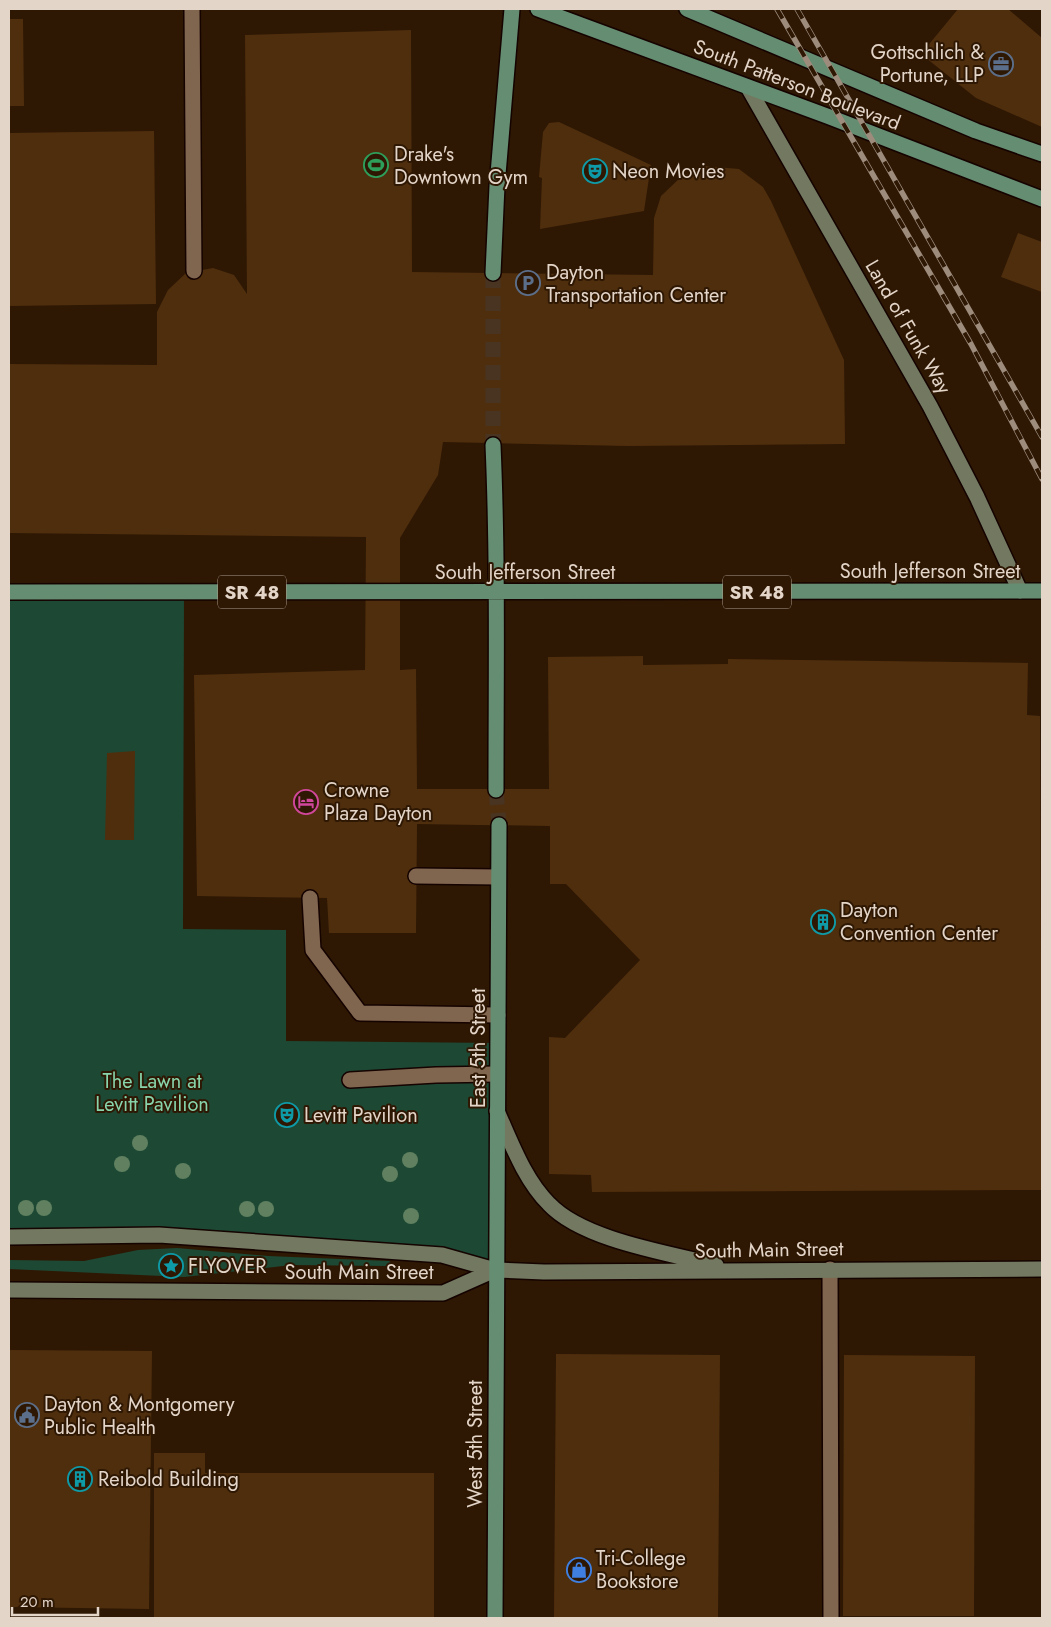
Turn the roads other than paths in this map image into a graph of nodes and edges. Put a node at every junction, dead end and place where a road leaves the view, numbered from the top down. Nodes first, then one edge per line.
1 (192, 9) edge
2 (512, 9) edge
3 (538, 9) edge
4 (687, 9) edge
5 (749, 89) junction
6 (1042, 154) edge
7 (1042, 200) edge
8 (194, 271) dead end
9 (494, 273) tunnel mouth
10 (494, 445) tunnel mouth
11 (1020, 591) junction
12 (1042, 591) edge
13 (9, 592) edge
14 (495, 593) junction
15 (496, 790) tunnel mouth
16 (499, 825) tunnel mouth
17 (416, 876) dead end
18 (498, 877) junction
19 (310, 898) dead end
20 (498, 1015) junction
21 (497, 1074) junction
22 (350, 1080) dead end
23 (498, 1111) junction
24 (9, 1237) edge
25 (830, 1269) junction
26 (1042, 1269) edge
27 (495, 1270) junction
28 (737, 1270) junction
29 (9, 1290) edge
30 (495, 1618) edge
31 (832, 1618) edge

1 - 8 lane
2 - 9 main road
3 - 5 main road, South Patterson Boulevard
4 - 6 main road, South Patterson Boulevard
5 - 7 main road, South Patterson Boulevard
5 - 11 street, Land of Funk Way
10 - 14 main road
11 - 12 main road, South Jefferson Street / SR 48
11 - 14 main road, South Jefferson Street / SR 48
13 - 14 main road, South Jefferson Street / SR 48
14 - 15 main road
16 - 18 main road, East 5th Street
17 - 18 lane
18 - 20 main road, East 5th Street
19 - 20 lane
20 - 21 main road, East 5th Street
21 - 22 lane
21 - 23 main road, East 5th Street
23 - 27 main road, East 5th Street
23 - 28 street
24 - 27 street, South Main Street
25 - 26 street, South Main Street
25 - 28 street, South Main Street
25 - 31 lane
27 - 28 street, South Main Street
27 - 29 street, South Main Street
27 - 30 main road, West 5th Street

